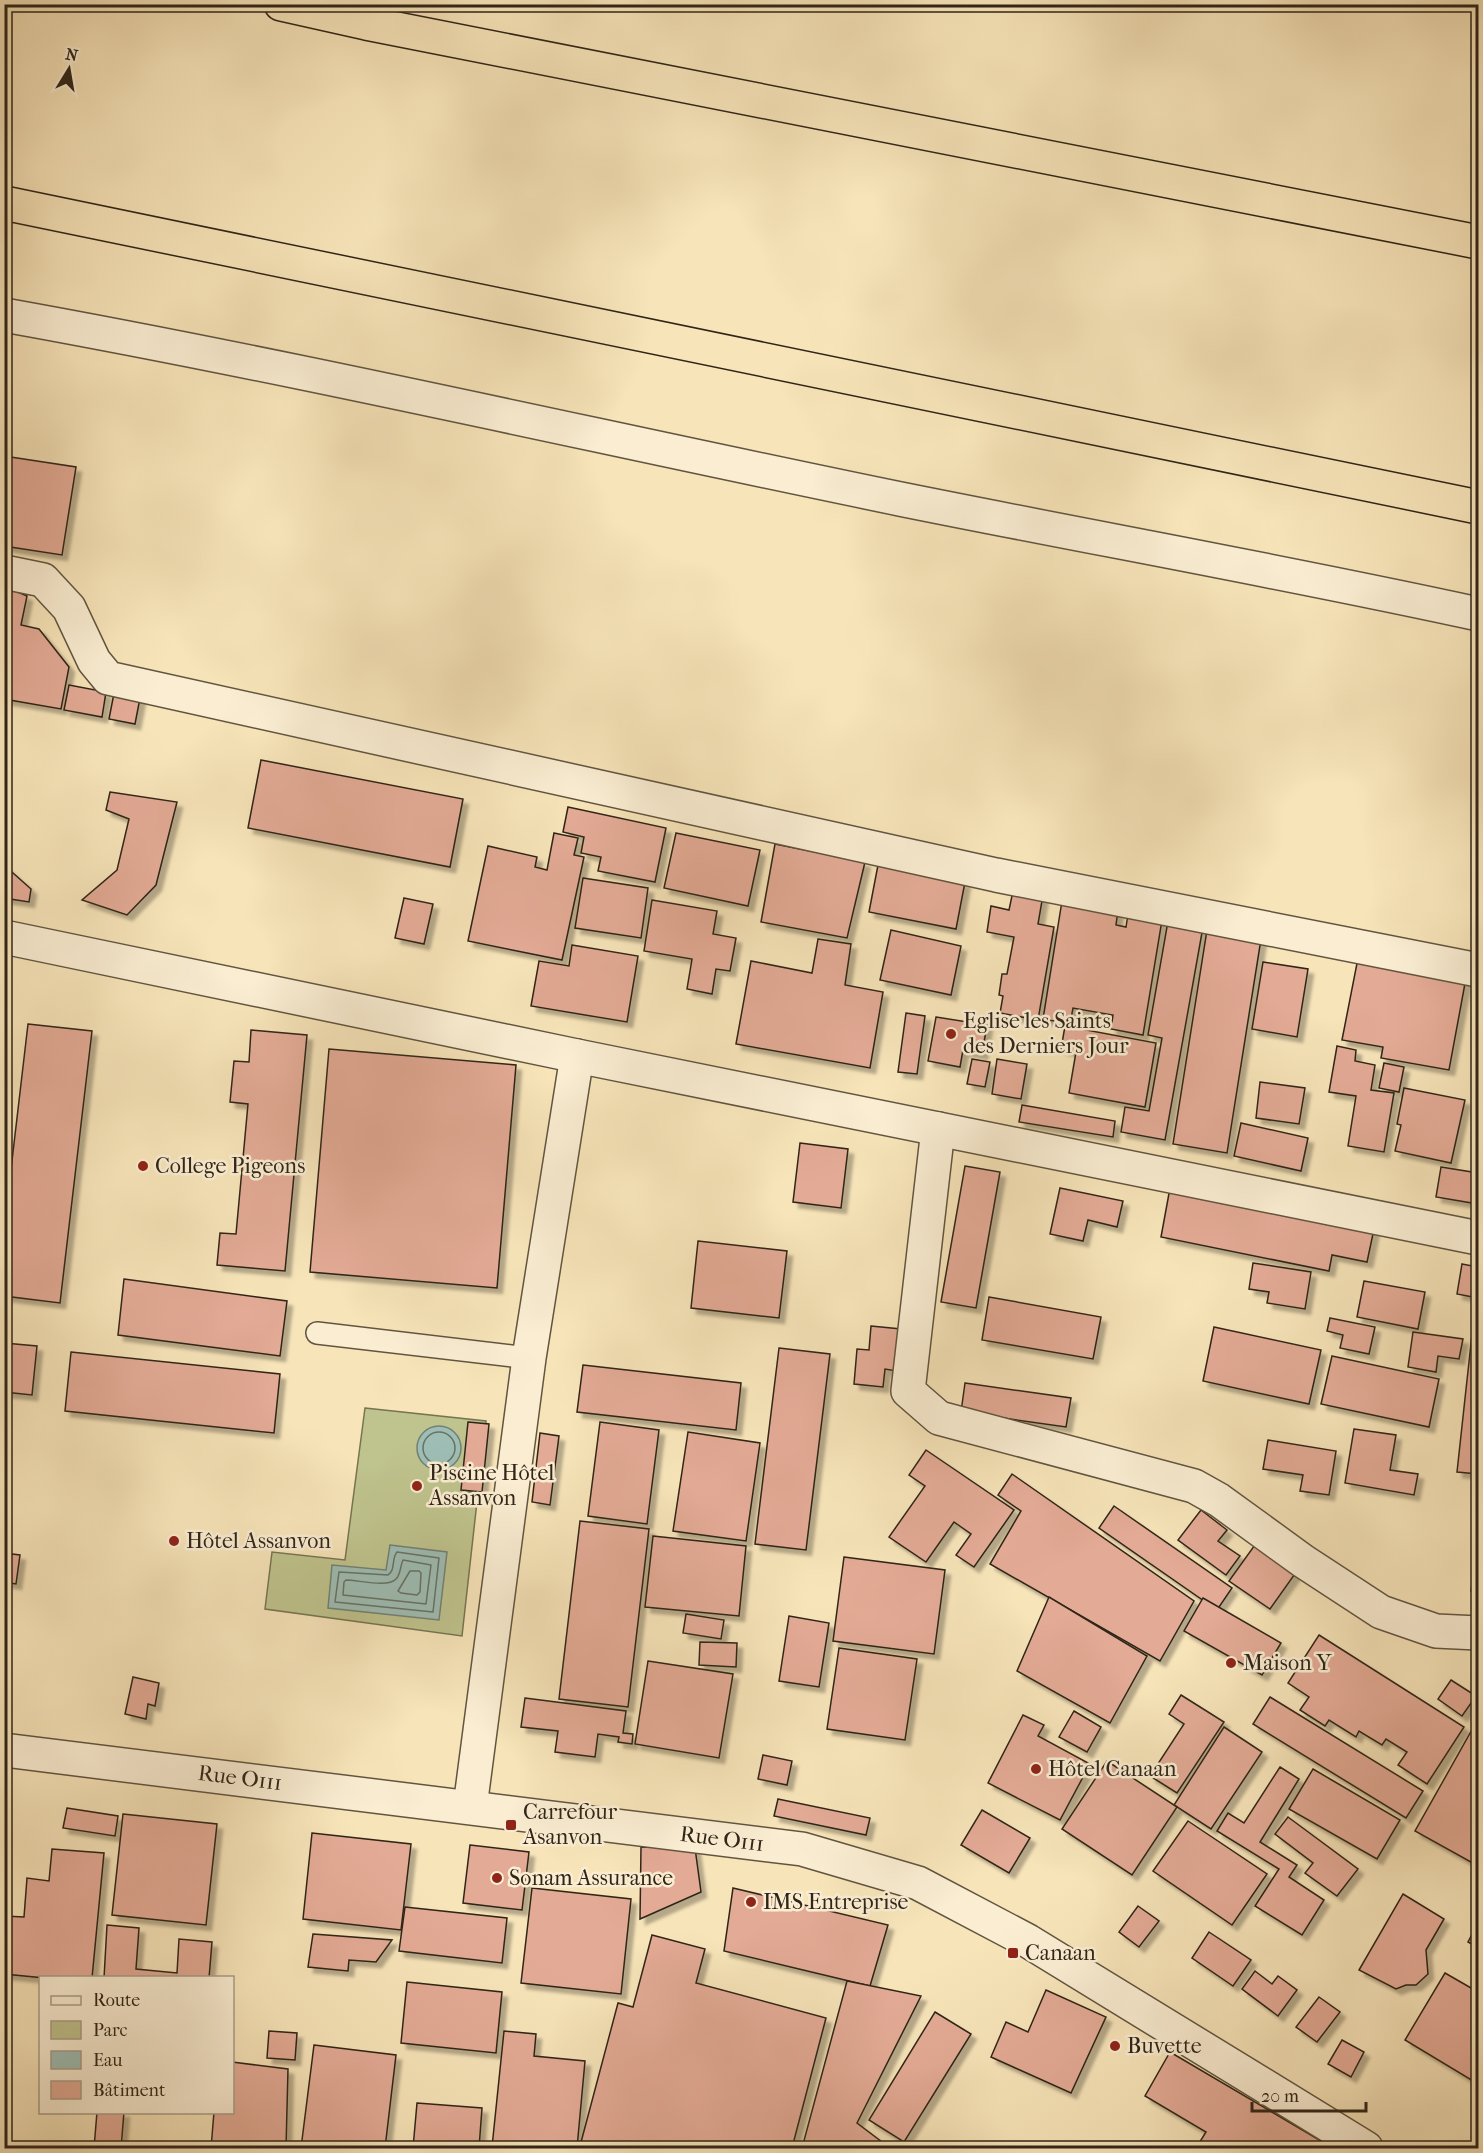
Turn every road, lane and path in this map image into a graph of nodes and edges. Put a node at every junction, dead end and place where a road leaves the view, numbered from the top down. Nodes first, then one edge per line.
1 (281, 4) edge
2 (4, 203) edge
3 (1479, 242) edge
4 (4, 315) edge
5 (1479, 507) edge
6 (4, 572) edge
7 (1479, 614) edge
8 (4, 937) edge
9 (1479, 970) edge
10 (577, 1056) junction
11 (938, 1129) junction
12 (1479, 1238) edge
13 (317, 1333) dead end
14 (529, 1358) junction
15 (1479, 1634) edge
16 (4, 1750) edge
17 (470, 1807) junction
18 (1366, 2148) edge

1 - 3 highway
2 - 5 highway
4 - 7 street
6 - 9 street
8 - 10 street
10 - 11 street
10 - 14 street
11 - 12 street
11 - 15 street
13 - 14 lane
14 - 17 street
16 - 17 street, Rue O111
17 - 18 street, Rue O111

